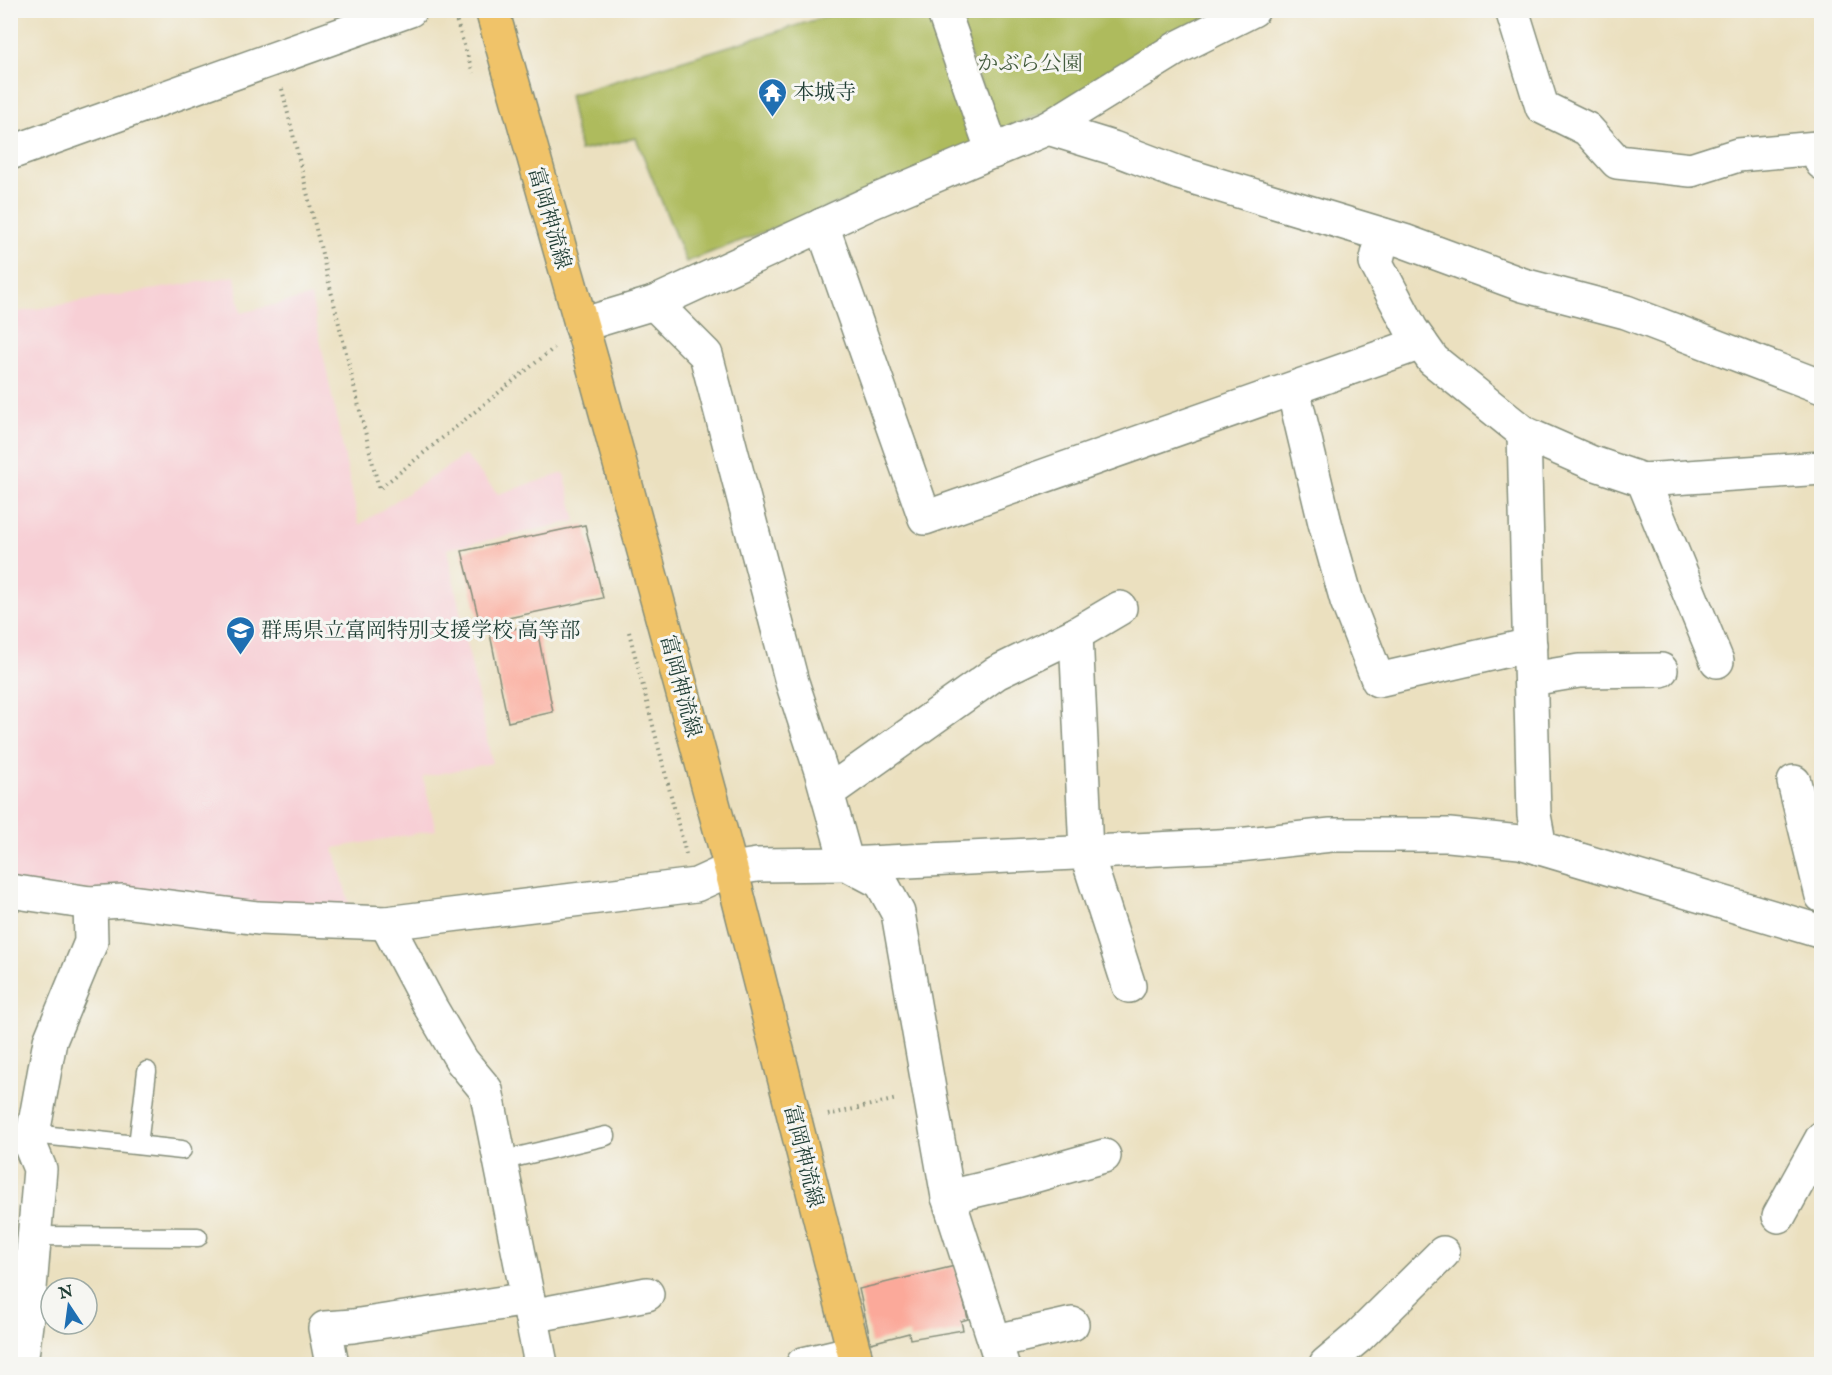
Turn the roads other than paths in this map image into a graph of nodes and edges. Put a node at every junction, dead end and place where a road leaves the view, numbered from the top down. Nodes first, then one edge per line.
1 (410, 10) edge
2 (492, 10) edge
3 (943, 10) edge
4 (1253, 10) edge
5 (1512, 10) edge
6 (1048, 128) junction
7 (993, 152) junction
8 (10, 153) edge
9 (1821, 163) edge
10 (822, 225) junction
11 (1383, 235) junction
12 (654, 303) junction
13 (569, 335) junction
14 (1421, 343) junction
15 (1821, 387) edge
16 (1293, 388) junction
17 (1524, 433) junction
18 (1821, 468) edge
19 (1643, 480) junction
20 (1120, 608) dead end
21 (1076, 634) junction
22 (1530, 645) junction
23 (1717, 661) dead end
24 (1661, 670) dead end
25 (1531, 679) junction
26 (1794, 782) dead end
27 (828, 794) junction
28 (1540, 848) junction
29 (1086, 852) junction
30 (847, 864) junction
31 (731, 869) junction
32 (10, 891) edge
33 (1821, 896) edge
34 (90, 903) junction
35 (386, 923) junction
36 (1821, 932) edge
37 (1129, 986) dead end
38 (147, 1071) dead end
39 (33, 1134) junction
40 (606, 1136) dead end
41 (1821, 1138) edge
42 (138, 1145) junction
43 (182, 1150) dead end
44 (1104, 1156) dead end
45 (500, 1161) junction
46 (25, 1172) edge
47 (948, 1197) junction
48 (1779, 1216) dead end
49 (34, 1236) junction
50 (198, 1237) dead end
51 (1443, 1254) dead end
52 (647, 1293) dead end
53 (530, 1308) junction
54 (1072, 1324) dead end
55 (999, 1353) edge
56 (856, 1358) edge
57 (21, 1365) edge
58 (332, 1365) edge
59 (541, 1365) edge
60 (803, 1365) edge
61 (1326, 1365) edge

1 - 8 street
2 - 13 main road, 富岡神流線
3 - 7 street
4 - 6 street
5 - 9 street
6 - 7 street
6 - 11 street
7 - 10 street
10 - 12 street
10 - 16 street
11 - 14 street
11 - 15 street
12 - 13 street
12 - 27 street
13 - 31 main road, 富岡神流線
14 - 16 street
14 - 17 street
16 - 22 street
17 - 19 street
17 - 22 street
18 - 19 street
19 - 23 street
20 - 21 street
21 - 27 street
21 - 29 street
22 - 25 street
24 - 25 street
25 - 28 street
26 - 33 street
27 - 30 street
28 - 29 street
28 - 36 street
29 - 30 street
29 - 37 street
30 - 31 street
30 - 47 street
31 - 35 street
31 - 56 main road, 富岡神流線
32 - 34 street
34 - 35 street
34 - 39 street
35 - 45 street
38 - 42 lane
39 - 42 lane
39 - 46 street
40 - 45 lane
41 - 48 street
42 - 43 lane
44 - 47 street
45 - 53 street
46 - 49 street
47 - 55 street
49 - 50 lane
49 - 57 street
51 - 61 street
52 - 53 street
53 - 58 street
53 - 59 street
54 - 55 street
56 - 60 street

